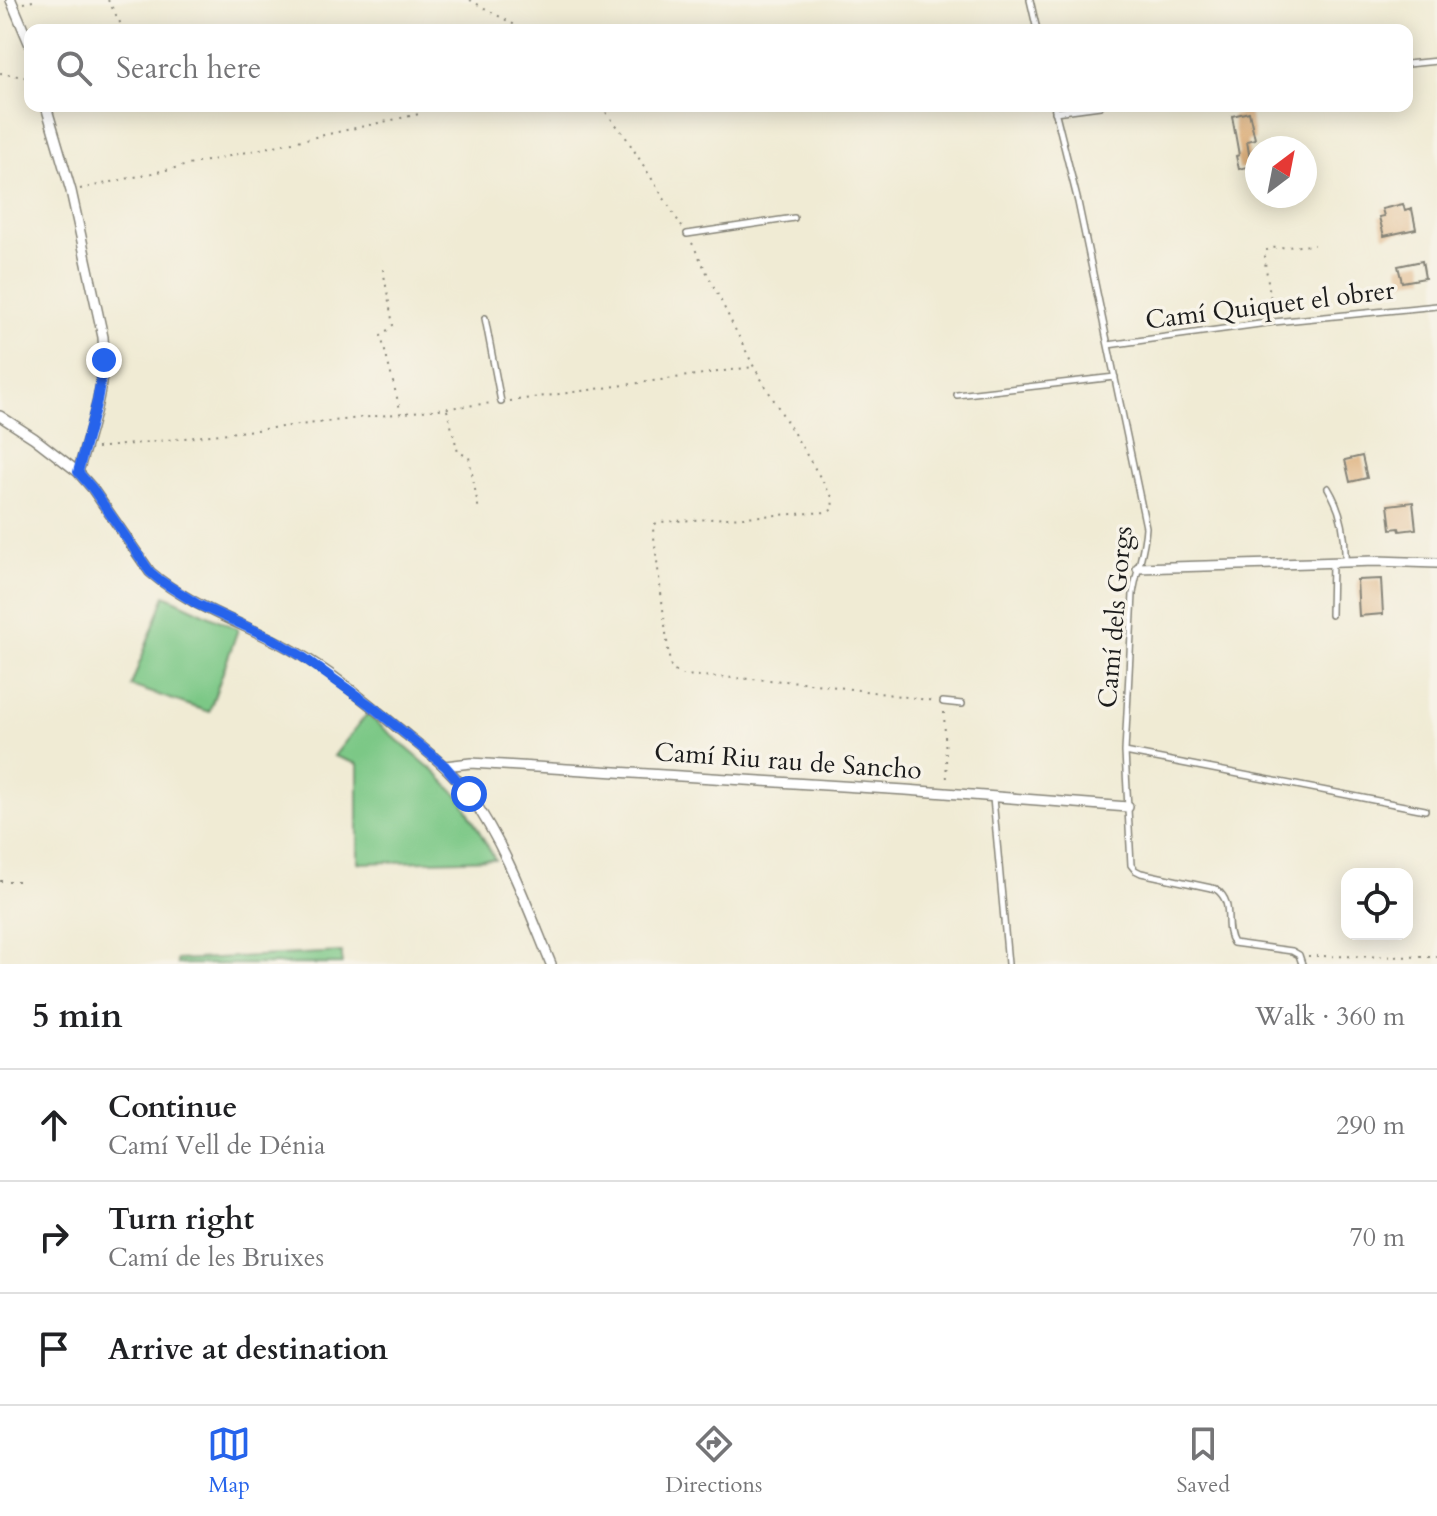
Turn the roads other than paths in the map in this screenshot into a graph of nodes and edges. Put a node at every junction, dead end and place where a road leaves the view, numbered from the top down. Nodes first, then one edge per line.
1 (1030, 0) edge
2 (13, 3) edge
3 (1036, 24) edge
4 (24, 30) edge
5 (1437, 61) edge
6 (1413, 63) edge
7 (48, 112) edge
8 (1056, 112) edge
9 (794, 218) dead end
10 (687, 234) dead end
11 (1437, 306) edge
12 (485, 318) dead end
13 (1108, 345) junction
14 (1115, 377) junction
15 (957, 395) dead end
16 (501, 402) road end
17 (0, 416) edge
18 (78, 472) junction
19 (1328, 488) dead end
20 (1332, 562) junction
21 (1345, 562) junction
22 (1437, 563) edge
23 (1138, 568) junction
24 (1331, 615) dead end
25 (943, 702) road end
26 (962, 704) dead end
27 (1125, 752) junction
28 (445, 766) junction
29 (993, 798) junction
30 (1128, 807) junction
31 (1425, 810) dead end
32 (551, 964) edge
33 (1008, 964) edge
34 (1302, 964) edge

1 - 3 lane
2 - 4 street
5 - 6 lane
7 - 18 street
8 - 13 lane, Camí dels Gorgs
9 - 10 lane
11 - 13 lane, Camí Quiquet el obrer
12 - 16 lane
13 - 14 lane, Camí dels Gorgs
14 - 15 lane
14 - 23 lane, Camí dels Gorgs
17 - 18 street
18 - 28 street
19 - 21 lane
20 - 21 street
20 - 23 street
20 - 24 lane
21 - 22 street
23 - 27 lane, Camí dels Gorgs
25 - 26 lane
27 - 30 lane, Camí dels Gorgs
27 - 31 lane
28 - 29 street, Camí Riu rau de Sancho
28 - 32 street
29 - 30 street, Camí Riu rau de Sancho
29 - 33 lane
30 - 34 lane, Camí dels Gorgs

